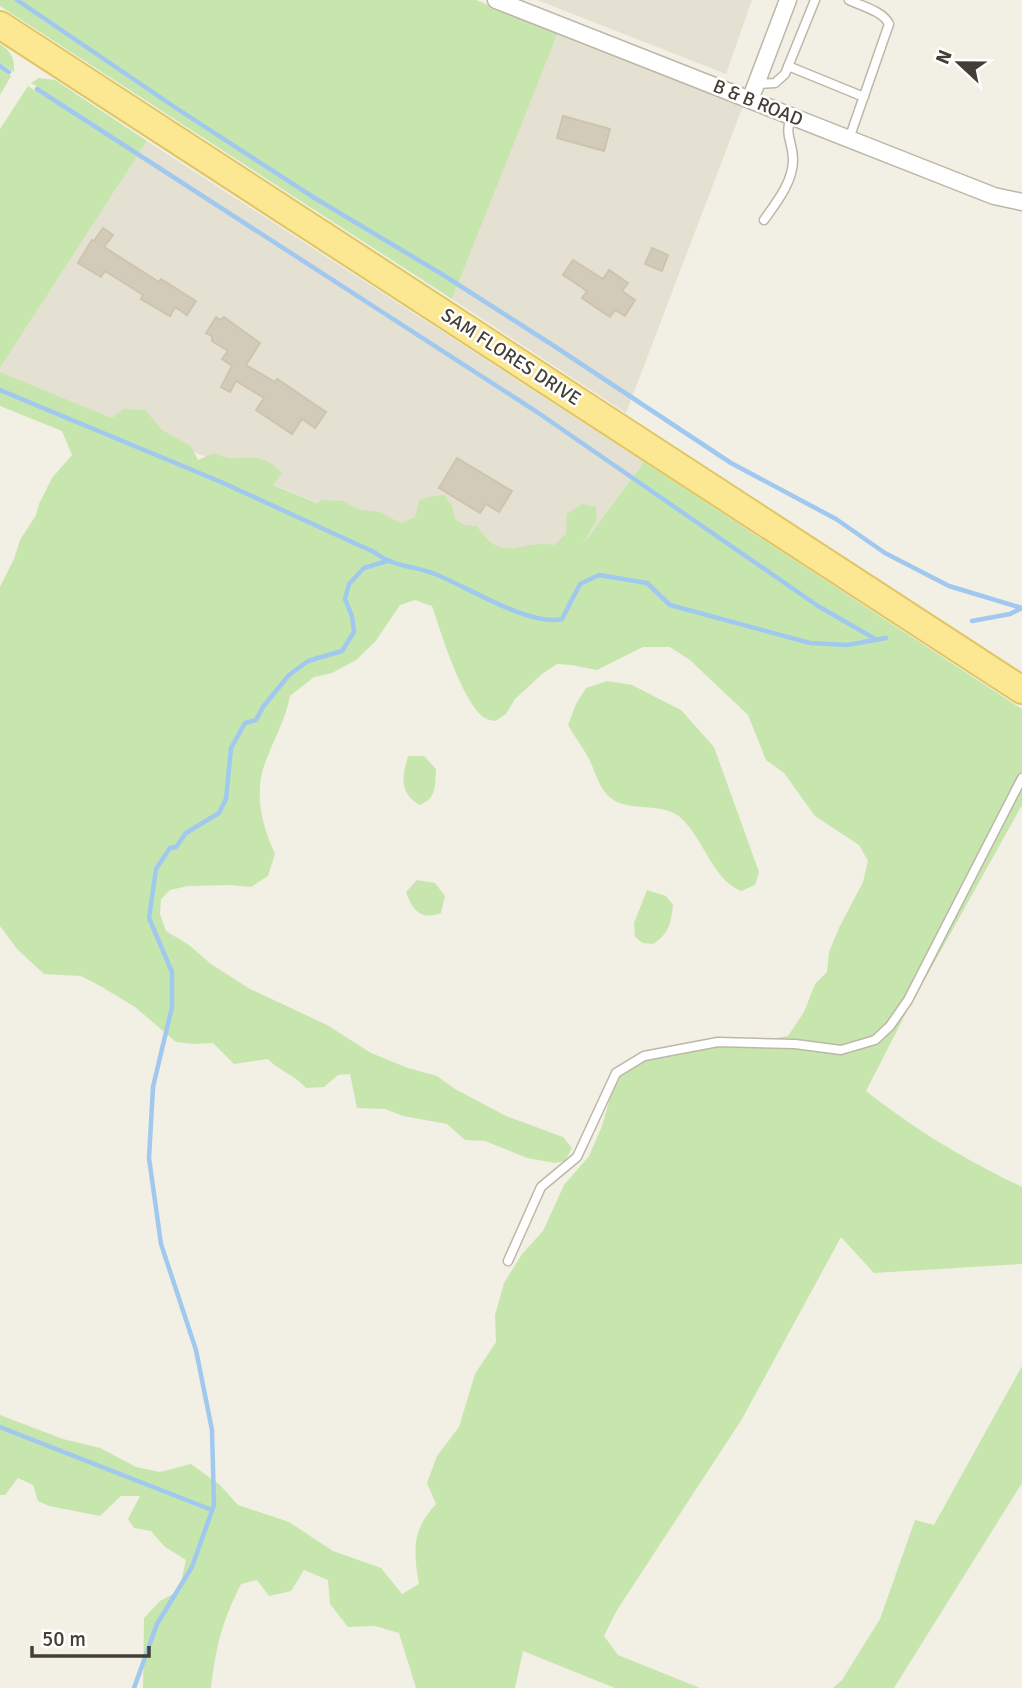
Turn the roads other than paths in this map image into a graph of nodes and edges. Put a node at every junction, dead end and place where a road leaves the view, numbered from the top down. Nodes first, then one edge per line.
1 (496, 0) edge
2 (788, 0) edge
3 (816, 0) edge
4 (849, 0) edge
5 (0, 25) edge
6 (788, 66) junction
7 (753, 92) junction
8 (864, 97) junction
9 (790, 116) junction
10 (849, 139) junction
11 (1022, 202) edge
12 (764, 220) dead end
13 (1022, 690) edge
14 (1022, 778) edge
15 (508, 1261) dead end

1 - 7 street, B & B ROAD
2 - 7 street
3 - 6 lane
4 - 8 lane
5 - 13 main road, SAM FLORES DRIVE
6 - 7 lane
6 - 8 lane
7 - 9 street, B & B ROAD
8 - 10 lane
9 - 10 street, B & B ROAD
9 - 12 lane
10 - 11 street, B & B ROAD
14 - 15 lane

